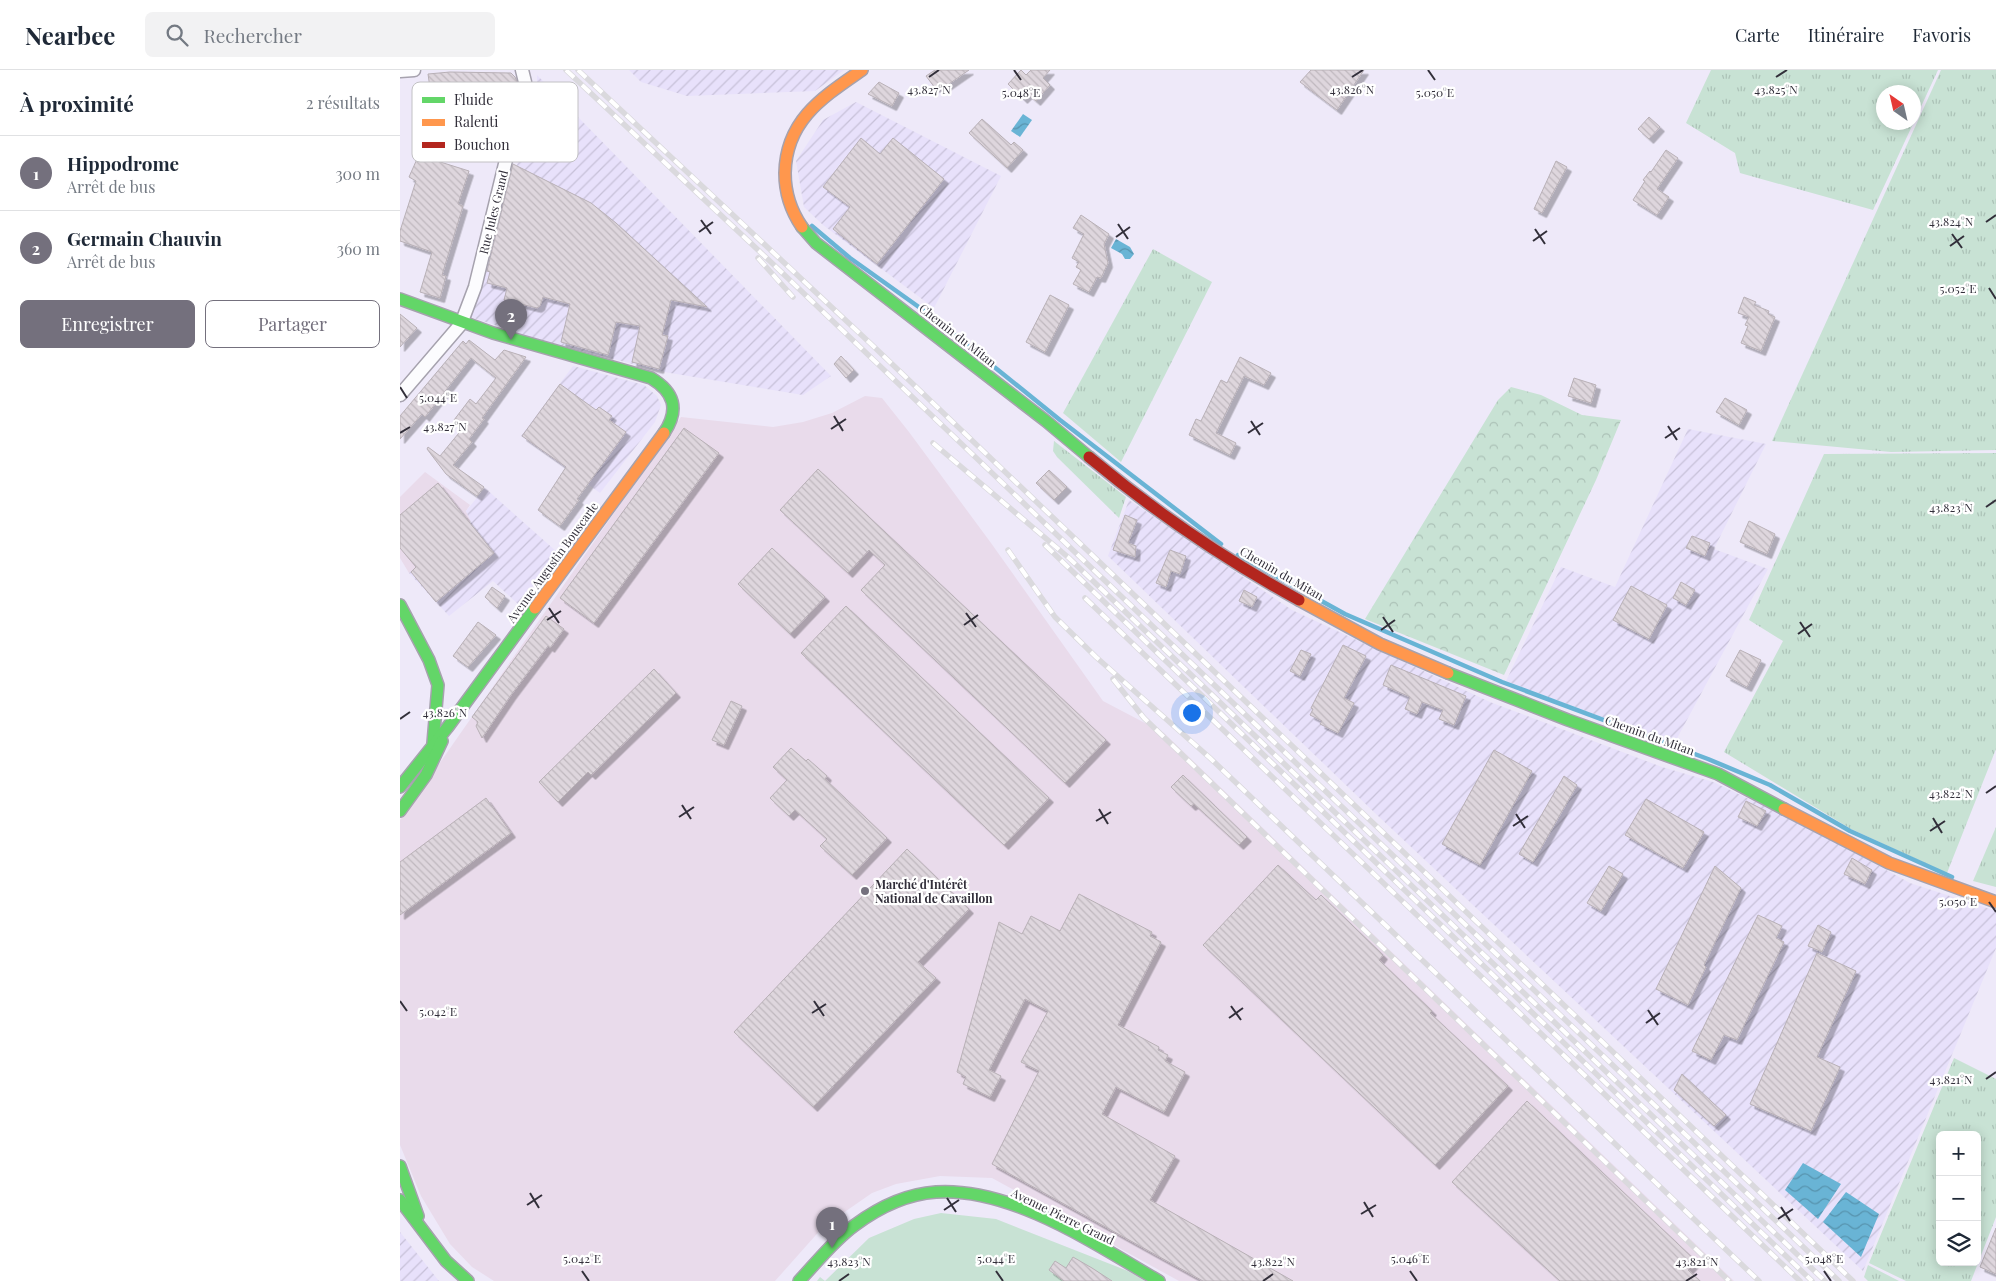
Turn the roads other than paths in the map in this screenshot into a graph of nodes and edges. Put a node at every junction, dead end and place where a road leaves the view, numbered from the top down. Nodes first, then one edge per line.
1 (414, 70) edge
2 (862, 70) edge
3 (400, 72) edge
4 (505, 162) edge
5 (400, 299) edge
6 (461, 324) junction
7 (400, 395) edge
8 (400, 605) edge
9 (438, 685) junction
10 (456, 700) junction
11 (447, 728) junction
12 (433, 743) junction
13 (400, 787) edge
14 (400, 811) edge
15 (1996, 902) edge
16 (400, 1166) edge
17 (400, 1200) edge
18 (420, 1224) junction
19 (468, 1281) edge
20 (799, 1281) edge
21 (1160, 1281) edge

1 - 3 street
2 - 15 street, Chemin du Mitan
4 - 6 street, Rue Jules Grand
5 - 6 street
6 - 7 street, Rue Jules Grand
6 - 10 street, Avenue Augustin Bouscarle
8 - 9 street
9 - 10 street
9 - 12 street
10 - 11 street, Avenue Augustin Bouscarle
11 - 12 street
11 - 14 street
12 - 13 street
16 - 18 street
17 - 18 street
18 - 19 street
20 - 21 street, Avenue Pierre Grand

